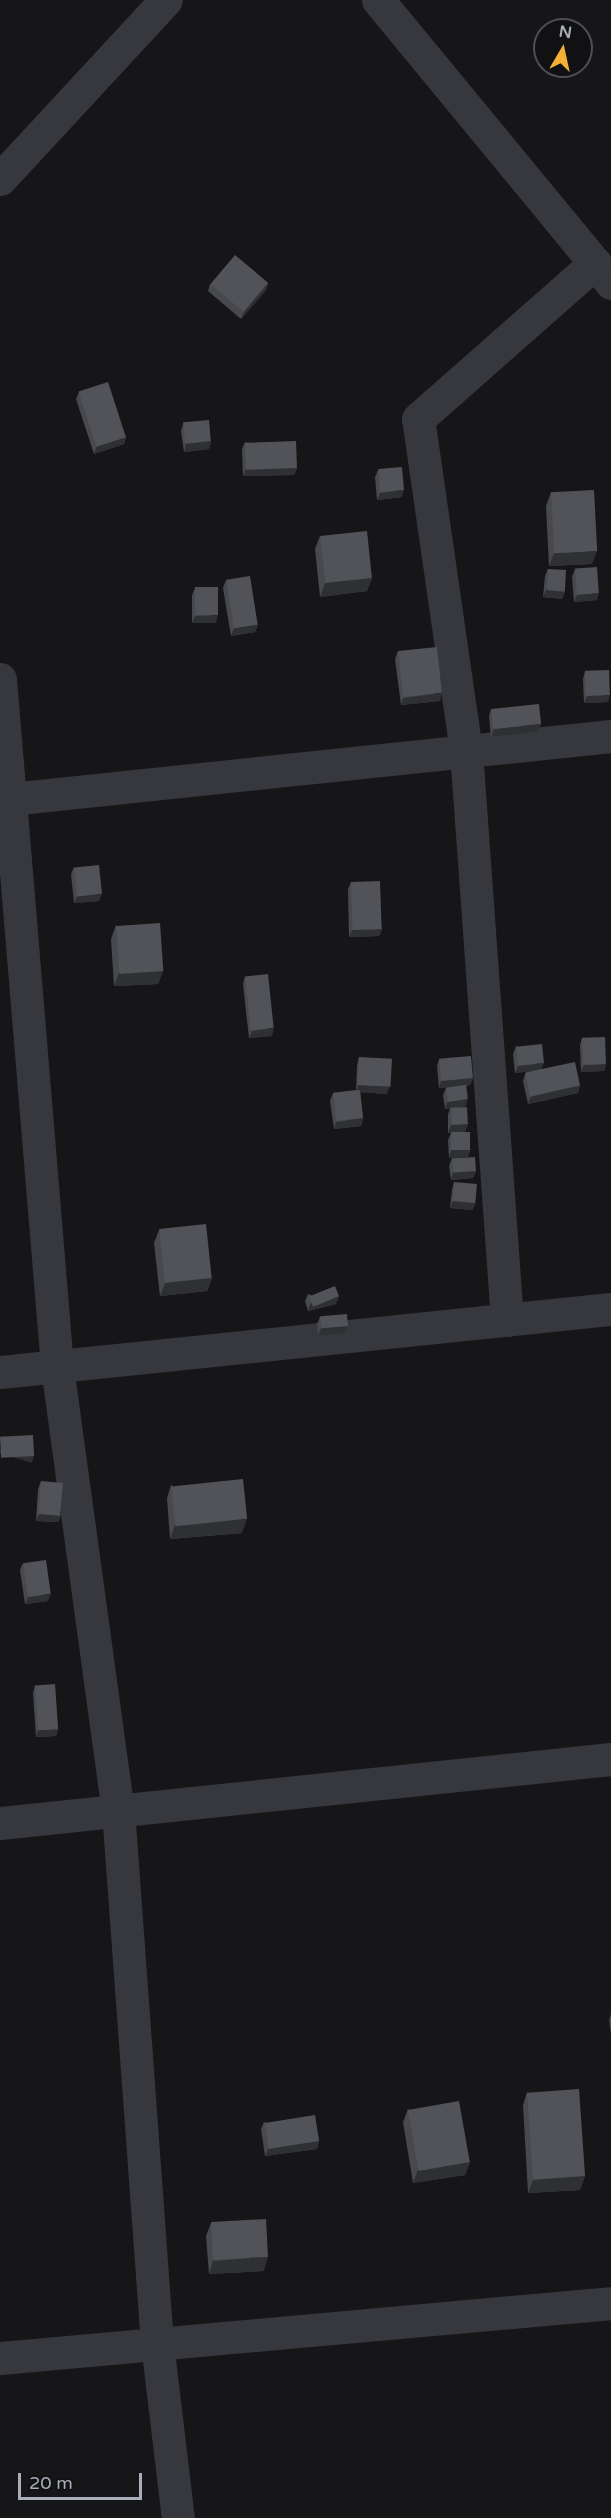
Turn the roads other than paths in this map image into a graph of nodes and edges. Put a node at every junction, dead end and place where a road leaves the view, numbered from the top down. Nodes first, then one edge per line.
1 (166, 0) edge
2 (378, 0) edge
3 (0, 179) edge
4 (603, 273) edge
5 (0, 679) edge
6 (611, 736) edge
7 (466, 751) junction
8 (5, 799) edge
9 (611, 1309) edge
10 (507, 1320) junction
11 (57, 1367) junction
12 (0, 1372) edge
13 (611, 1759) edge
14 (118, 1810) junction
15 (0, 1823) edge
16 (611, 2303) edge
17 (157, 2343) junction
18 (0, 2358) edge
19 (178, 2518) edge

1 - 3 street
2 - 4 street
4 - 7 street
5 - 8 street
6 - 7 street
7 - 8 street
7 - 10 street
8 - 11 street
9 - 10 street
10 - 11 street
11 - 12 street
11 - 14 street
13 - 14 street
14 - 15 street
14 - 17 street
16 - 17 street
17 - 18 street
17 - 19 street

